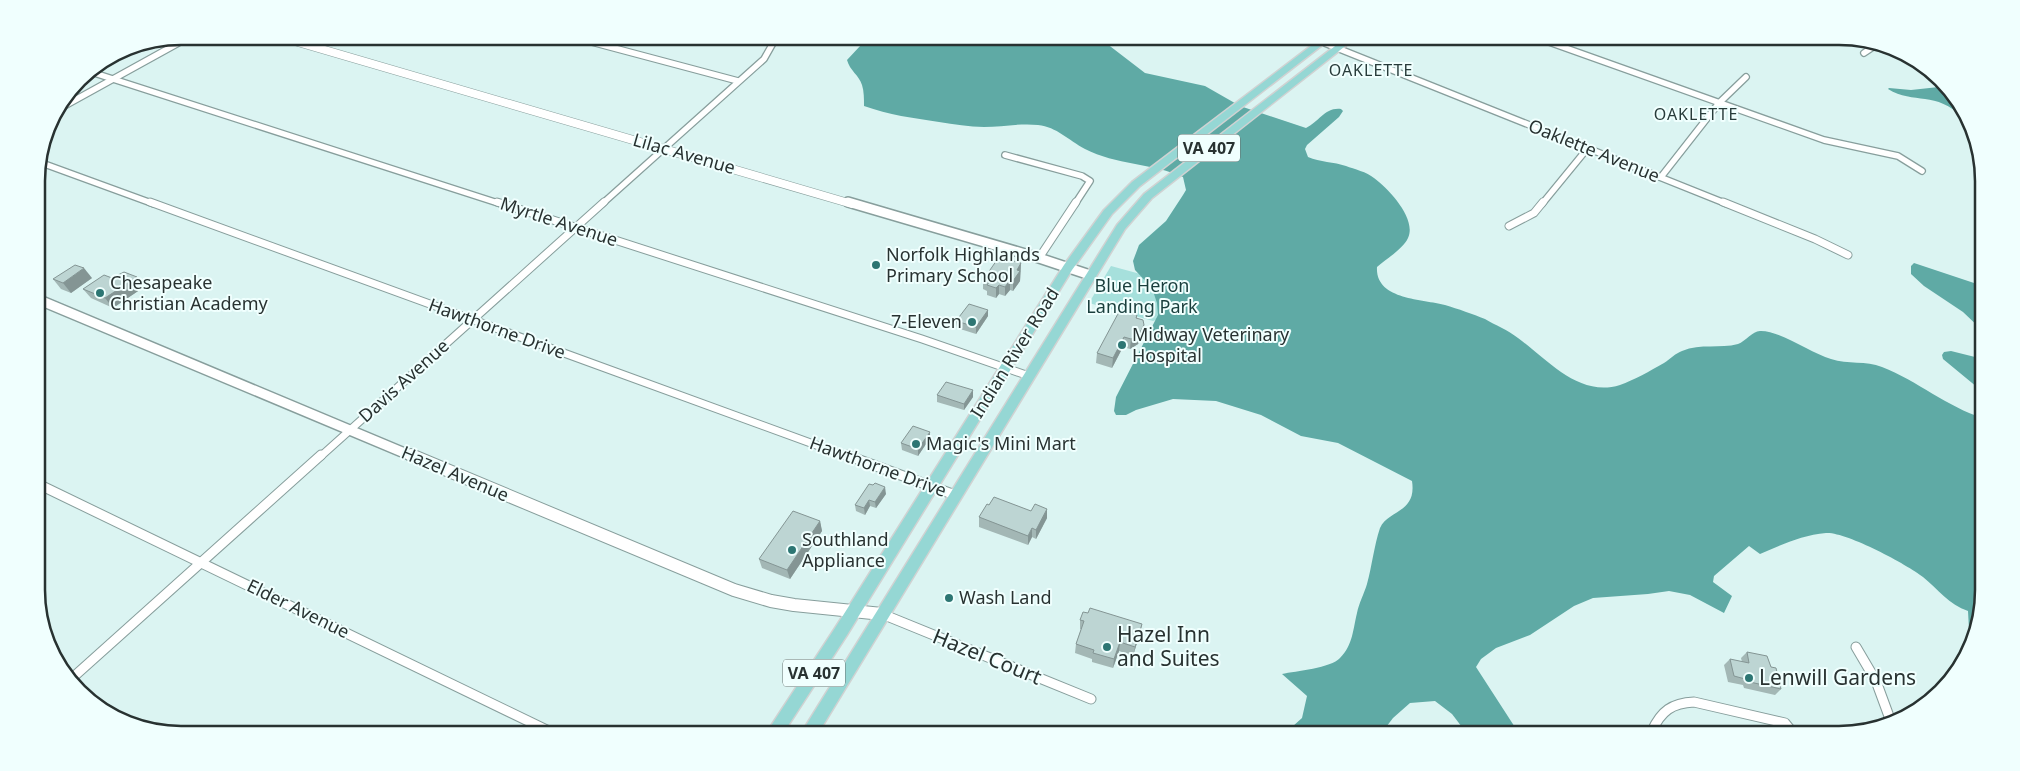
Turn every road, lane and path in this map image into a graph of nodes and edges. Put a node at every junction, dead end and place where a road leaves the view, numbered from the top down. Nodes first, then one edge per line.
1 (174, 45) edge
2 (308, 45) edge
3 (603, 45) edge
4 (772, 45) edge
5 (1319, 45) edge
6 (1335, 45) edge
7 (1343, 45) edge
8 (1555, 45) edge
9 (1339, 48) junction
10 (1869, 49) edge
11 (1864, 52) dead end
12 (98, 74) edge
13 (1746, 77) dead end
14 (114, 79) junction
15 (738, 81) junction
16 (70, 103) edge
17 (1719, 103) junction
18 (663, 148) junction
19 (1587, 149) junction
20 (1005, 155) dead end
21 (46, 165) edge
22 (1922, 170) dead end
23 (1661, 177) junction
24 (1509, 226) dead end
25 (576, 227) junction
26 (1848, 255) dead end
27 (1039, 258) junction
28 (1068, 268) junction
29 (1090, 275) junction
30 (45, 302) edge
31 (472, 320) junction
32 (1006, 368) junction
33 (1029, 376) junction
34 (349, 430) junction
35 (45, 487) edge
36 (932, 487) junction
37 (955, 495) junction
38 (202, 562) junction
39 (854, 611) junction
40 (882, 614) junction
41 (1856, 647) dead end
42 (75, 675) edge
43 (1091, 699) dead end
44 (1889, 717) edge
45 (539, 726) edge
46 (779, 726) edge
47 (814, 726) edge
48 (1654, 726) edge
49 (1788, 726) edge

1 - 14 street
2 - 18 street, Lilac Avenue
3 - 15 street
4 - 15 street, Davis Avenue
5 - 28 main road, Indian River Road / VA 407
6 - 9 street, Oaklette Avenue
7 - 9 main road, Indian River Road / VA 407
8 - 17 street
9 - 19 street, Oaklette Avenue
9 - 29 main road, Indian River Road / VA 407
10 - 11 street
12 - 14 street, Myrtle Avenue
13 - 17 street
14 - 16 street
14 - 25 street, Myrtle Avenue
15 - 18 street, Davis Avenue
17 - 22 street
17 - 23 street
18 - 25 street, Davis Avenue
18 - 27 street, Lilac Avenue
19 - 23 street, Oaklette Avenue
19 - 24 street
20 - 27 street
21 - 31 street, Hawthorne Drive
23 - 26 street, Oaklette Avenue
25 - 31 street, Davis Avenue
25 - 32 street, Myrtle Avenue
27 - 28 street, Lilac Avenue
28 - 29 street, Lilac Avenue
28 - 32 main road, Indian River Road / VA 407
29 - 33 main road, Indian River Road / VA 407
30 - 34 street, Hazel Avenue
31 - 34 street, Davis Avenue
31 - 36 street, Hawthorne Drive
32 - 33 street, Myrtle Avenue
32 - 36 main road, Indian River Road / VA 407
33 - 37 main road, Indian River Road / VA 407
34 - 38 street, Davis Avenue
34 - 39 street, Hazel Avenue
35 - 38 street, Elder Avenue
36 - 37 street, Hawthorne Drive
36 - 39 main road, Indian River Road / VA 407
37 - 40 main road, Indian River Road / VA 407
38 - 42 street, Davis Avenue
38 - 45 street, Elder Avenue
39 - 40 street, Hazel Avenue
39 - 46 main road, Indian River Road / VA 407
40 - 43 street, Hazel Court
40 - 47 main road, Indian River Road / VA 407
41 - 44 street
48 - 49 street

